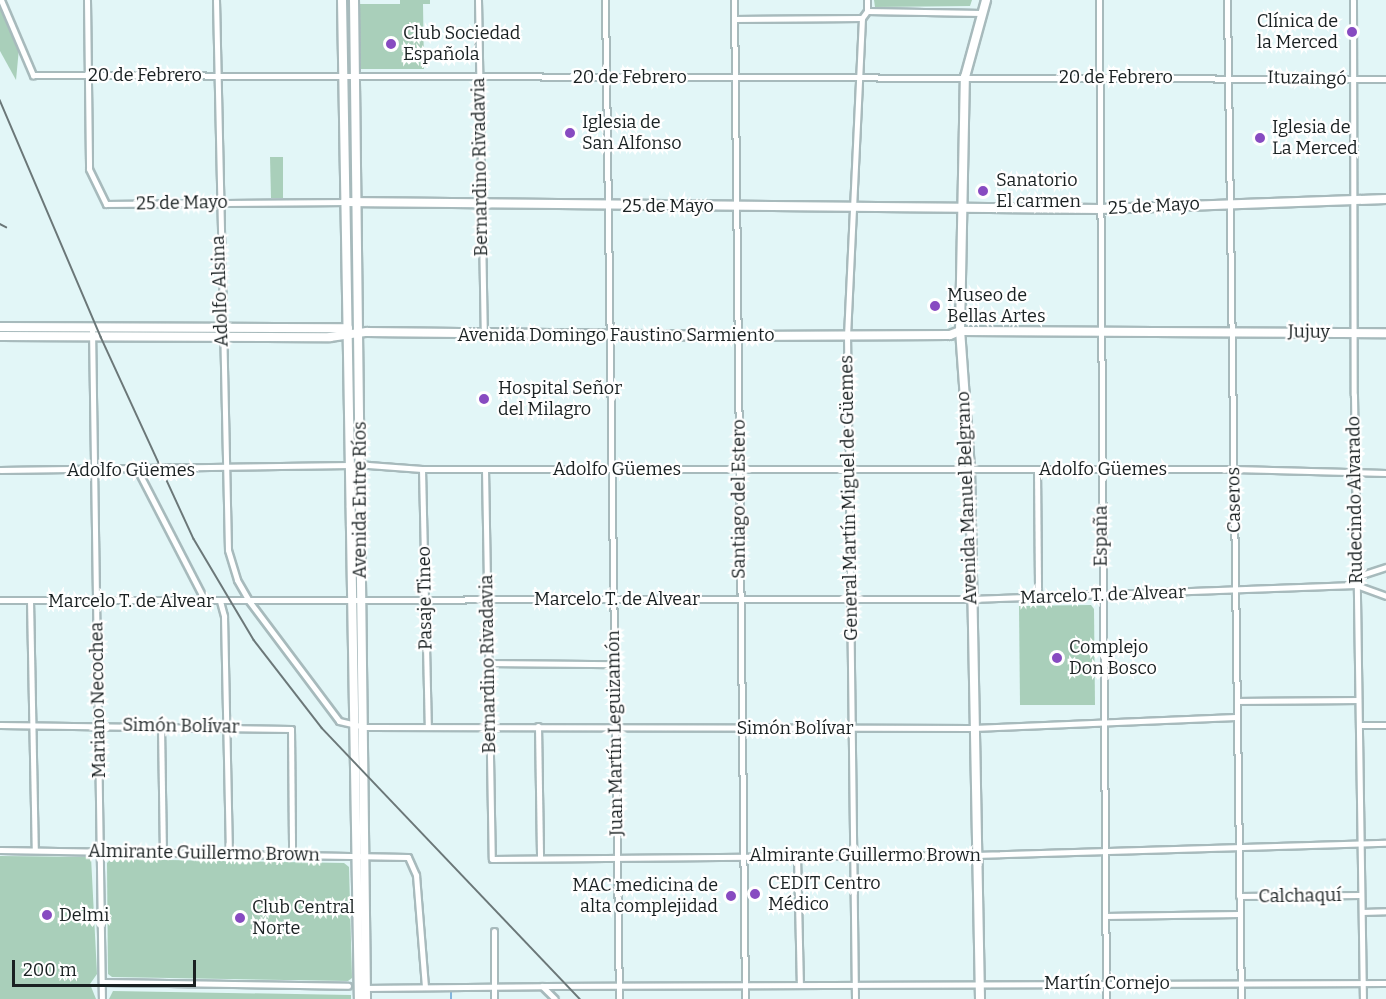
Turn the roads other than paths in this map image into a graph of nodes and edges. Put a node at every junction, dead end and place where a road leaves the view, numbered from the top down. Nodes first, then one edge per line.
1 (1, 0) edge
2 (87, 0) edge
3 (216, 0) edge
4 (342, 0) edge
5 (354, 0) edge
6 (478, 0) edge
7 (605, 0) edge
8 (734, 0) edge
9 (867, 0) edge
10 (986, 0) edge
11 (1099, 0) edge
12 (1227, 0) edge
13 (1353, 0) edge
14 (867, 11) junction
15 (982, 13) junction
16 (862, 18) junction
17 (734, 19) junction
18 (355, 73) junction
19 (343, 74) junction
20 (89, 75) junction
21 (217, 76) junction
22 (734, 76) junction
23 (860, 76) junction
24 (966, 76) junction
25 (1098, 76) junction
26 (479, 77) junction
27 (607, 77) junction
28 (1228, 77) junction
29 (1386, 78) edge
30 (1352, 79) junction
31 (1353, 199) junction
32 (1386, 200) edge
33 (345, 202) junction
34 (357, 202) junction
35 (1230, 202) junction
36 (217, 203) junction
37 (480, 206) junction
38 (608, 206) junction
39 (736, 207) junction
40 (852, 207) junction
41 (964, 209) junction
42 (1100, 209) junction
43 (0, 327) edge
44 (222, 327) junction
45 (348, 331) junction
46 (960, 331) junction
47 (1100, 331) junction
48 (1232, 331) junction
49 (358, 332) junction
50 (93, 333) junction
51 (1353, 333) junction
52 (1386, 333) edge
53 (484, 334) junction
54 (609, 335) junction
55 (0, 336) edge
56 (739, 336) junction
57 (847, 336) junction
58 (222, 337) junction
59 (349, 466) junction
60 (361, 466) junction
61 (422, 469) junction
62 (485, 469) junction
63 (612, 469) junction
64 (739, 469) junction
65 (849, 469) junction
66 (970, 469) junction
67 (1234, 469) junction
68 (0, 470) edge
69 (95, 470) junction
70 (225, 470) junction
71 (1037, 470) junction
72 (1101, 470) junction
73 (138, 471) junction
74 (1354, 473) junction
75 (1386, 473) edge
76 (1386, 567) edge
77 (1356, 577) junction
78 (1356, 585) junction
79 (1235, 591) junction
80 (1101, 594) junction
81 (1038, 596) junction
82 (1386, 596) edge
83 (486, 598) junction
84 (614, 598) junction
85 (425, 599) junction
86 (850, 599) junction
87 (971, 599) junction
88 (0, 600) edge
89 (30, 600) junction
90 (351, 600) junction
91 (361, 600) junction
92 (740, 600) junction
93 (97, 601) junction
94 (205, 601) junction
95 (220, 601) junction
96 (249, 601) junction
97 (488, 663) junction
98 (615, 664) junction
99 (1358, 700) junction
100 (1237, 701) junction
101 (1236, 717) junction
102 (1102, 723) junction
103 (0, 724) edge
104 (34, 725) junction
105 (99, 725) junction
106 (1359, 725) junction
107 (1386, 725) edge
108 (428, 726) junction
109 (489, 726) junction
110 (538, 726) junction
111 (616, 726) junction
112 (161, 727) junction
113 (228, 727) junction
114 (354, 727) junction
115 (363, 727) junction
116 (741, 727) junction
117 (852, 728) junction
118 (973, 728) junction
119 (358, 781) junction
120 (1361, 841) junction
121 (1386, 843) edge
122 (1238, 846) junction
123 (0, 850) edge
124 (35, 850) junction
125 (1104, 850) junction
126 (100, 852) junction
127 (163, 852) junction
128 (229, 853) junction
129 (292, 854) junction
130 (360, 855) junction
131 (743, 855) junction
132 (975, 855) junction
133 (616, 856) junction
134 (797, 856) junction
135 (853, 856) junction
136 (540, 857) junction
137 (492, 859) joint
138 (1361, 895) junction
139 (1239, 896) junction
140 (1386, 911) edge
141 (1362, 912) junction
142 (1239, 914) junction
143 (1105, 916) junction
144 (494, 931) dead end
145 (359, 977) junction
146 (102, 982) junction
147 (1107, 982) junction
148 (1386, 983) edge
149 (980, 984) junction
150 (1241, 984) junction
151 (1363, 984) junction
152 (744, 985) junction
153 (800, 985) junction
154 (855, 985) junction
155 (348, 986) junction
156 (542, 986) junction
157 (619, 986) junction
158 (425, 987) junction
159 (494, 987) junction
160 (362, 994) edge
161 (102, 999) edge
162 (494, 999) edge
163 (555, 999) edge
164 (619, 999) edge
165 (745, 999) edge
166 (855, 999) edge
167 (980, 999) edge
168 (1106, 999) edge
169 (1241, 999) edge
170 (1363, 999) edge

1 - 20 street, 20 de Febrero
2 - 20 street
3 - 21 street, Adolfo Alsina
4 - 19 main road, Avenida Entre Ríos
5 - 18 main road, Avenida Entre Ríos
6 - 26 street, Bernardino Rivadavia
7 - 27 street, Juan Martín Leguizamón
8 - 17 street, Santiago del Estero
9 - 14 street
10 - 15 main road, Avenida Manuel Belgrano
11 - 25 street, España
12 - 28 street, Caseros
13 - 30 street, Rudecindo Alvarado
14 - 15 street
14 - 16 street
15 - 24 main road, Avenida Manuel Belgrano
16 - 17 street
16 - 23 street, General Martín Miguel de Güemes
17 - 22 street, Santiago del Estero
18 - 19 street, 20 de Febrero
18 - 26 street, 20 de Febrero
18 - 34 main road, Avenida Entre Ríos
19 - 21 street, 20 de Febrero
19 - 33 main road, Avenida Entre Ríos
20 - 21 street, 20 de Febrero
20 - 36 street, 25 de Mayo
21 - 36 street, Adolfo Alsina
22 - 23 street, 20 de Febrero
22 - 27 street, 20 de Febrero
22 - 39 street, Santiago del Estero
23 - 24 street, 20 de Febrero
23 - 40 street, General Martín Miguel de Güemes
24 - 25 street, 20 de Febrero
24 - 41 main road, Avenida Manuel Belgrano
25 - 28 street, 20 de Febrero
25 - 42 street, España
26 - 27 street, 20 de Febrero
26 - 37 street, Bernardino Rivadavia
27 - 38 street, Juan Martín Leguizamón
28 - 30 street, Ituzaingó
28 - 35 street, Caseros
29 - 30 street, Ituzaingó
30 - 31 street, Rudecindo Alvarado
31 - 32 main road, 25 de Mayo
31 - 35 main road, 25 de Mayo
31 - 51 street, Rudecindo Alvarado
33 - 34 main road, 25 de Mayo
33 - 36 street, 25 de Mayo
33 - 45 main road, Avenida Entre Ríos
34 - 37 main road, 25 de Mayo
34 - 49 main road, Avenida Entre Ríos
35 - 42 main road, 25 de Mayo
35 - 48 street, Caseros
36 - 44 street, Adolfo Alsina
37 - 38 main road, 25 de Mayo
37 - 53 street, Bernardino Rivadavia
38 - 39 main road, 25 de Mayo
38 - 54 street, Juan Martín Leguizamón
39 - 40 main road, 25 de Mayo
39 - 56 street, Santiago del Estero
40 - 41 main road, 25 de Mayo
40 - 57 street, General Martín Miguel de Güemes
41 - 42 main road, 25 de Mayo
41 - 46 main road, Avenida Manuel Belgrano
42 - 47 street, España
43 - 50 main road, Avenida Domingo Faustino Sarmiento
44 - 45 main road, Avenida Domingo Faustino Sarmiento
44 - 50 main road, Avenida Domingo Faustino Sarmiento
44 - 58 street, Adolfo Alsina
45 - 49 main road, Avenida Domingo Faustino Sarmiento
45 - 58 main road, Avenida Domingo Faustino Sarmiento
45 - 59 main road, Avenida Entre Ríos
46 - 47 main road, Avenida Domingo Faustino Sarmiento
46 - 57 main road, Avenida Domingo Faustino Sarmiento
46 - 66 main road, Avenida Manuel Belgrano
47 - 48 main road, Avenida Domingo Faustino Sarmiento
47 - 72 street, España
48 - 51 main road, Jujuy
48 - 67 street, Caseros
49 - 53 main road, Avenida Domingo Faustino Sarmiento
49 - 60 main road, Avenida Entre Ríos
50 - 55 main road, Avenida Domingo Faustino Sarmiento
50 - 58 main road, Avenida Domingo Faustino Sarmiento
50 - 69 street, Mariano Necochea
51 - 52 main road, Jujuy
51 - 74 street, Rudecindo Alvarado
53 - 54 main road, Avenida Domingo Faustino Sarmiento
54 - 56 main road, Avenida Domingo Faustino Sarmiento
54 - 63 street, Juan Martín Leguizamón
56 - 57 main road, Avenida Domingo Faustino Sarmiento
56 - 64 street, Santiago del Estero
57 - 65 street, General Martín Miguel de Güemes
58 - 70 street, Adolfo Alsina
59 - 60 street, Adolfo Güemes
59 - 70 street, Adolfo Güemes
59 - 90 main road, Avenida Entre Ríos
60 - 61 street, Adolfo Güemes
60 - 91 main road, Avenida Entre Ríos
61 - 62 street, Adolfo Güemes
61 - 85 street, Pasaje Tineo
62 - 63 street, Adolfo Güemes
62 - 83 street, Bernardino Rivadavia
63 - 64 street, Adolfo Güemes
63 - 84 street, Juan Martín Leguizamón
64 - 65 street, Adolfo Güemes
64 - 92 street, Santiago del Estero
65 - 66 street, Adolfo Güemes
65 - 86 street, General Martín Miguel de Güemes
66 - 71 street, Adolfo Güemes
66 - 87 main road, Avenida Manuel Belgrano
67 - 72 street, Adolfo Güemes
67 - 74 street, Adolfo Güemes
67 - 79 street, Caseros
68 - 69 street, Adolfo Güemes
69 - 73 street, Adolfo Güemes
69 - 93 street, Mariano Necochea
70 - 73 street, Adolfo Güemes
70 - 96 street, Adolfo Alsina
71 - 72 street, Adolfo Güemes
71 - 81 street
72 - 80 street, España
73 - 94 street
74 - 75 street, Adolfo Güemes
74 - 77 street, Rudecindo Alvarado
76 - 77 street
77 - 78 street, Rudecindo Alvarado
78 - 79 street, Marcelo T. de Alvear
78 - 82 street
78 - 99 street, Rudecindo Alvarado
79 - 80 street, Marcelo T. de Alvear
79 - 100 street, Caseros
80 - 81 street, Marcelo T. de Alvear
80 - 102 street, España
81 - 87 street, Marcelo T. de Alvear
83 - 84 street, Marcelo T. de Alvear
83 - 85 street, Marcelo T. de Alvear
83 - 97 street, Bernardino Rivadavia
84 - 92 street, Marcelo T. de Alvear
84 - 98 street, Juan Martín Leguizamón
85 - 91 street, Marcelo T. de Alvear
85 - 108 street, Pasaje Tineo
86 - 87 street, Marcelo T. de Alvear
86 - 92 street, Marcelo T. de Alvear
86 - 117 street, General Martín Miguel de Güemes
87 - 118 main road, Avenida Manuel Belgrano
88 - 89 street, Marcelo T. de Alvear
89 - 93 street, Marcelo T. de Alvear
89 - 104 street
90 - 91 street, Marcelo T. de Alvear
90 - 96 street, Marcelo T. de Alvear
90 - 114 main road, Avenida Entre Ríos
91 - 115 main road, Avenida Entre Ríos
92 - 116 street, Santiago del Estero
93 - 94 street, Marcelo T. de Alvear
93 - 105 street, Mariano Necochea
94 - 95 street, Marcelo T. de Alvear
95 - 96 street, Marcelo T. de Alvear
95 - 113 street
96 - 114 street, Adolfo Alsina
97 - 98 street
97 - 109 street, Bernardino Rivadavia
98 - 111 street, Juan Martín Leguizamón
99 - 100 street
99 - 106 street, Rudecindo Alvarado
100 - 101 street, Caseros
101 - 102 street, Simón Bolívar
101 - 122 street, Caseros
102 - 118 street, Simón Bolívar
102 - 125 street, España
103 - 104 street, Simón Bolívar
104 - 105 street, Simón Bolívar
104 - 124 street
105 - 112 street, Simón Bolívar
105 - 126 street, Mariano Necochea
106 - 107 street
106 - 120 street, Rudecindo Alvarado
108 - 109 street, Simón Bolívar
108 - 115 street, Simón Bolívar
109 - 110 street, Simón Bolívar
109 - 137 street, Bernardino Rivadavia
110 - 111 street, Simón Bolívar
110 - 136 street
111 - 116 street, Simón Bolívar
111 - 133 street, Juan Martín Leguizamón
112 - 113 street, Simón Bolívar
112 - 127 street
113 - 128 street
113 - 129 street, Simón Bolívar
114 - 115 street, Simón Bolívar
114 - 119 main road, Avenida Entre Ríos
115 - 119 main road, Avenida Entre Ríos
116 - 117 street, Simón Bolívar
116 - 131 street, Santiago del Estero
117 - 118 street, Simón Bolívar
117 - 135 street, General Martín Miguel de Güemes
118 - 132 main road, Avenida Manuel Belgrano
119 - 130 main road, Avenida Entre Ríos
120 - 121 street, Almirante Guillermo Brown
120 - 122 street, Almirante Guillermo Brown
120 - 138 street, Rudecindo Alvarado
122 - 125 street, Almirante Guillermo Brown
122 - 139 street, Caseros
123 - 124 street, Almirante Guillermo Brown
124 - 126 street, Almirante Guillermo Brown
125 - 132 street, Almirante Guillermo Brown
125 - 143 street, España
126 - 127 street, Almirante Guillermo Brown
126 - 146 street, Mariano Necochea
127 - 128 street, Almirante Guillermo Brown
128 - 129 street, Almirante Guillermo Brown
129 - 130 street, Almirante Guillermo Brown
130 - 145 main road, Avenida Entre Ríos
130 - 158 street, Almirante Guillermo Brown
130 - 160 main road, Avenida Entre Ríos
131 - 133 street, Almirante Guillermo Brown
131 - 134 street, Almirante Guillermo Brown
131 - 152 street, Santiago del Estero
132 - 135 street, Almirante Guillermo Brown
132 - 149 main road, Avenida Manuel Belgrano
133 - 136 street, Almirante Guillermo Brown
133 - 157 street, Juan Martín Leguizamón
134 - 135 street, Almirante Guillermo Brown
134 - 153 street
135 - 154 street, General Martín Miguel de Güemes
136 - 137 street, Almirante Guillermo Brown
138 - 139 street, Calchaquí
138 - 141 street, Rudecindo Alvarado
139 - 142 street, Caseros
140 - 141 street, Calchaquí
141 - 151 street, Rudecindo Alvarado
142 - 143 street
142 - 150 street, Caseros
143 - 147 street, España
144 - 159 street
145 - 155 street
145 - 160 main road, Avenida Entre Ríos
146 - 155 street
146 - 161 street, Mariano Necochea
147 - 149 street, Martín Cornejo
147 - 150 street, Martín Cornejo
147 - 168 street, España
148 - 151 street, Martín Cornejo
149 - 154 street, Martín Cornejo
149 - 167 main road, Avenida Manuel Belgrano
150 - 151 street, Martín Cornejo
150 - 169 street, Caseros
151 - 170 street, Rudecindo Alvarado
152 - 153 street, Martín Cornejo
152 - 157 street, Martín Cornejo
152 - 165 street, Santiago del Estero
153 - 154 street, Martín Cornejo
154 - 166 street, General Martín Miguel de Güemes
155 - 160 street
156 - 157 street, Martín Cornejo
156 - 159 street, Martín Cornejo
156 - 163 street
157 - 164 street, Juan Martín Leguizamón
158 - 159 street, Martín Cornejo
158 - 160 street, Martín Cornejo
159 - 162 street

